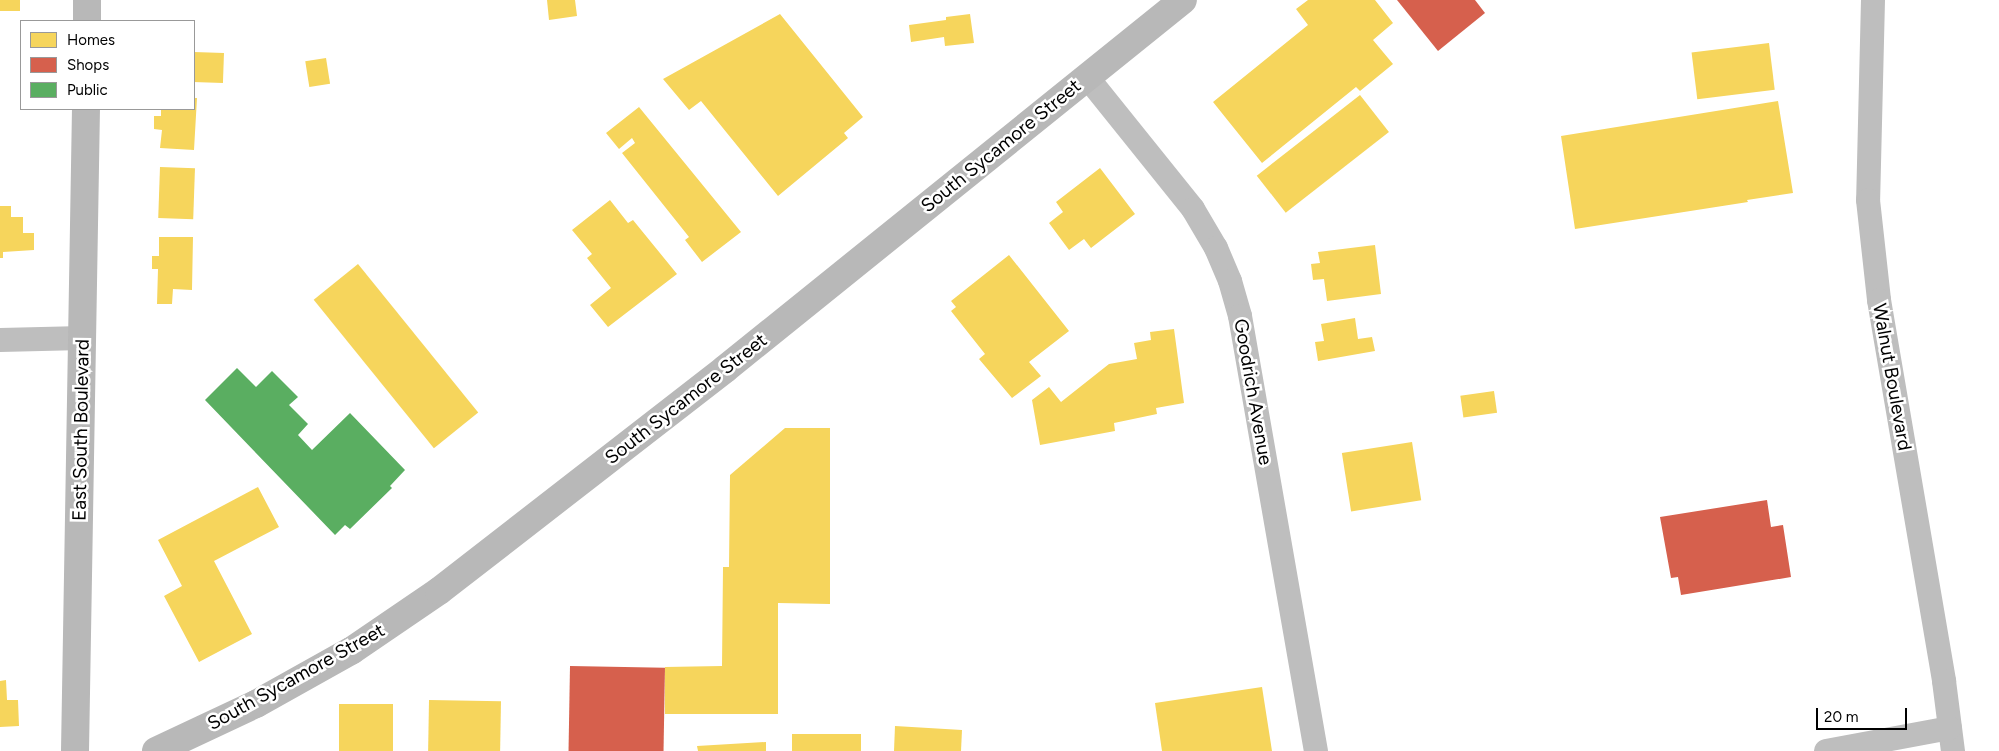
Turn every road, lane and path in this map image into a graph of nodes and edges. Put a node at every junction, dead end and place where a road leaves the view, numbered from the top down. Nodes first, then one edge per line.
1 (87, 0) edge
2 (1184, 0) edge
3 (1873, 0) edge
4 (87, 20) edge
5 (1087, 77) junction
6 (86, 110) edge
7 (83, 338) junction
8 (0, 340) edge
9 (1951, 739) edge
10 (75, 751) edge
11 (156, 751) edge
12 (1316, 751) edge
13 (1826, 751) edge

1 - 4 main road
2 - 5 main road, South Sycamore Street
3 - 9 street, Walnut Boulevard
5 - 11 main road, South Sycamore Street
5 - 12 street, Goodrich Avenue
6 - 7 main road, East South Boulevard
7 - 8 street
7 - 10 main road, East South Boulevard
9 - 13 street

